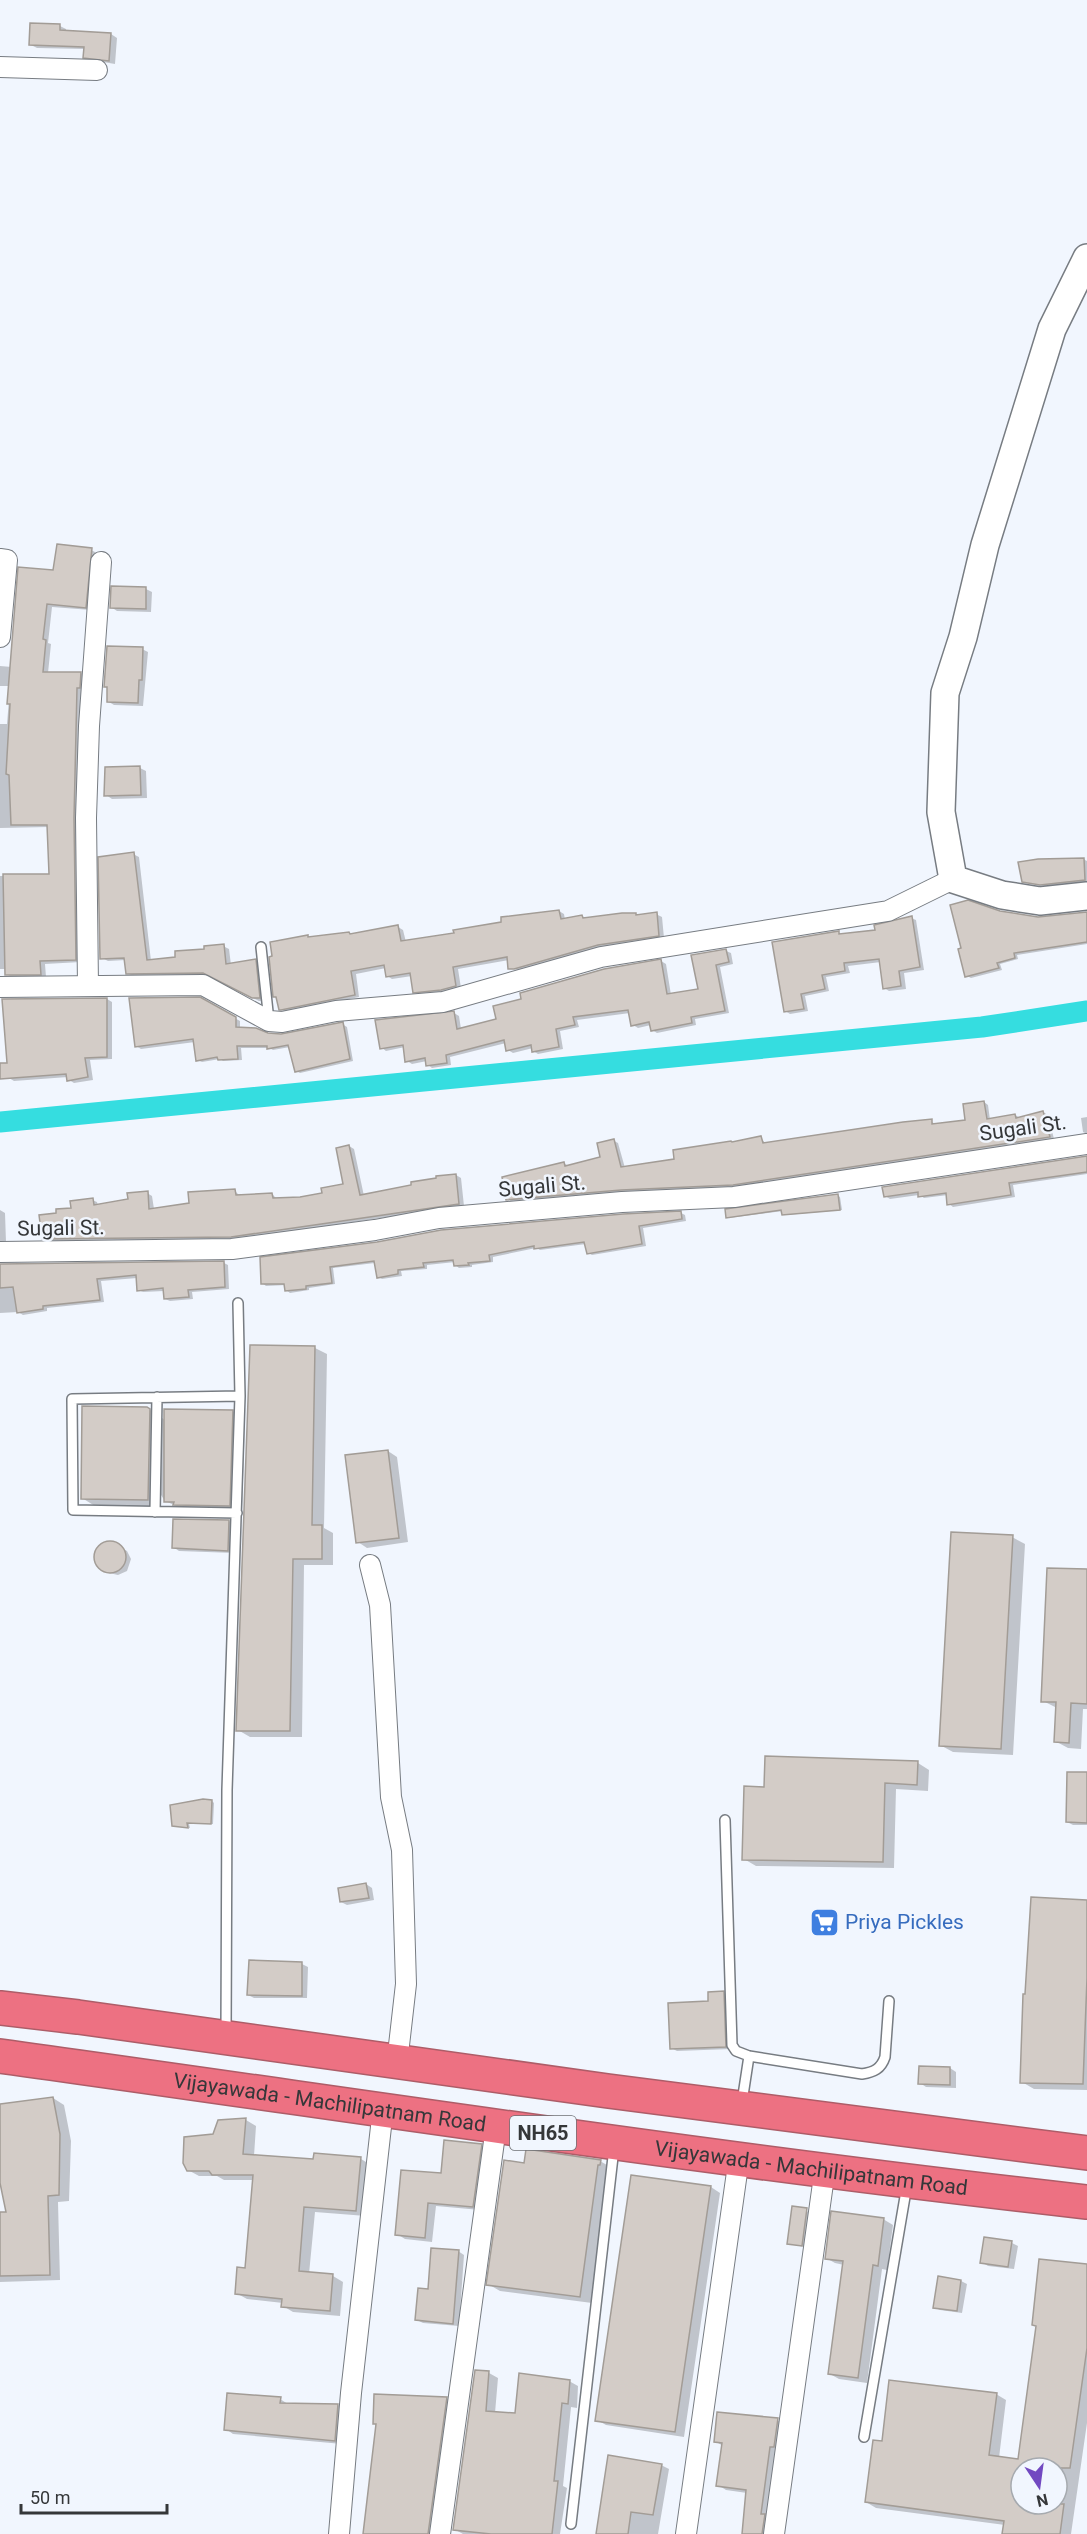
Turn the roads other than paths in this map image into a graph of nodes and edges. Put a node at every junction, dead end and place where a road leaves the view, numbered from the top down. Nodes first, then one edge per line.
1 (0, 67) edge
2 (97, 70) dead end
3 (1087, 258) edge
4 (0, 559) edge
5 (101, 562) dead end
6 (0, 637) edge
7 (953, 879) junction
8 (1087, 896) edge
9 (261, 947) dead end
10 (88, 986) junction
11 (0, 987) edge
12 (269, 1021) junction
13 (1087, 1144) edge
14 (0, 1252) edge
15 (238, 1303) dead end
16 (240, 1396) junction
17 (157, 1397) junction
18 (155, 1512) junction
19 (237, 1513) junction
20 (370, 1565) dead end
21 (725, 1820) dead end
22 (889, 2001) dead end
23 (0, 2008) edge
24 (226, 2037) junction
25 (0, 2056) edge
26 (749, 2056) junction
27 (402, 2062) junction
28 (741, 2108) junction
29 (383, 2109) junction
30 (496, 2127) junction
31 (615, 2142) junction
32 (1087, 2153) edge
33 (739, 2158) junction
34 (825, 2169) junction
35 (908, 2181) junction
36 (1087, 2202) edge
37 (864, 2438) dead end
38 (571, 2524) dead end
39 (339, 2534) edge
40 (440, 2534) edge
41 (686, 2534) edge
42 (774, 2534) edge

1 - 2 street
3 - 7 street
4 - 6 street
5 - 10 street
7 - 8 street
7 - 12 street
9 - 12 lane
10 - 11 street
10 - 12 street
13 - 14 street, Sugali St.
15 - 16 lane
16 - 17 lane
16 - 19 lane
17 - 18 lane
17 - 18 lane
18 - 19 lane
19 - 24 lane
20 - 27 street
21 - 26 lane
22 - 26 lane
23 - 24 highway, NH65
24 - 27 highway, NH65
25 - 29 highway, Vijayawada - Machilipatnam Road / NH65
26 - 28 lane
27 - 28 highway, NH65
28 - 32 highway, NH65
29 - 30 highway, Vijayawada - Machilipatnam Road / NH65
29 - 39 street
30 - 31 highway, Vijayawada - Machilipatnam Road / NH65
30 - 40 street
31 - 33 highway, Vijayawada - Machilipatnam Road / NH65
31 - 38 lane
33 - 34 highway, Vijayawada - Machilipatnam Road / NH65
33 - 41 street
34 - 35 highway, Vijayawada - Machilipatnam Road / NH65
34 - 42 street
35 - 36 highway, Vijayawada - Machilipatnam Road / NH65
35 - 37 lane

